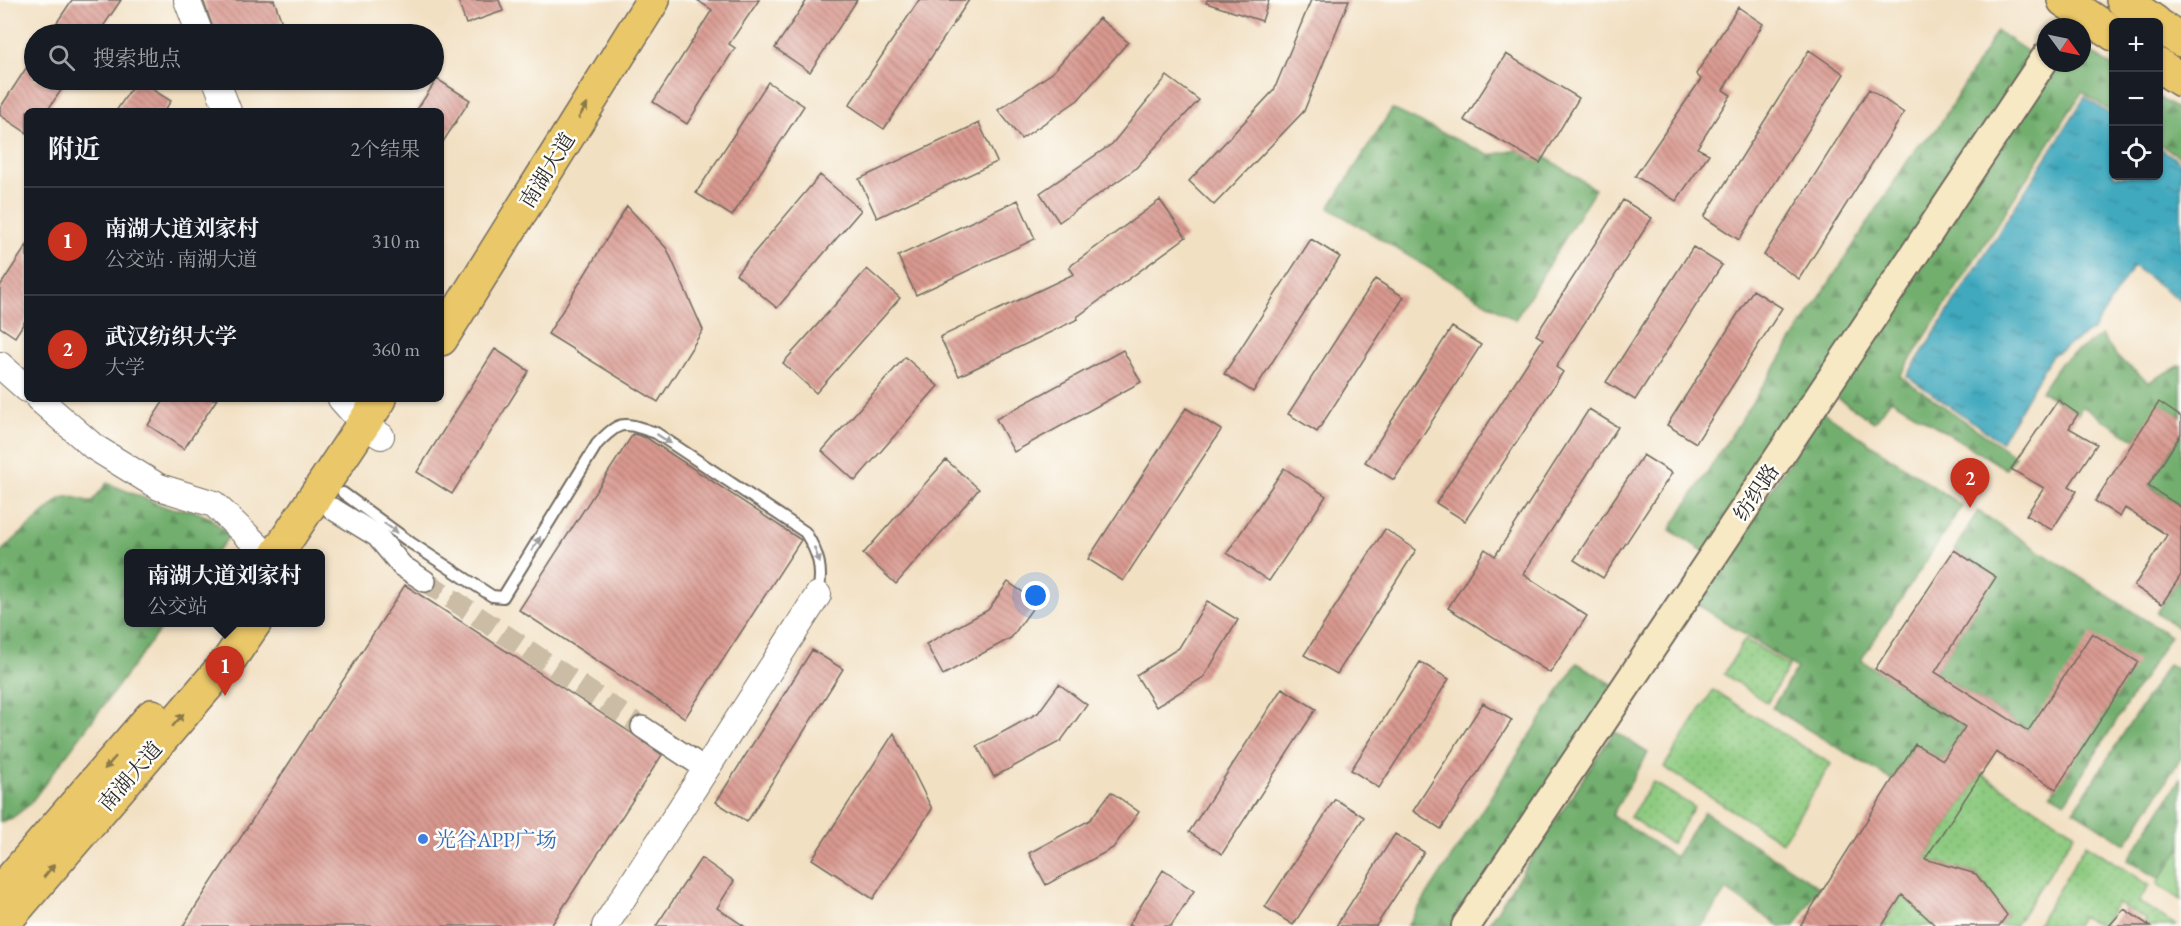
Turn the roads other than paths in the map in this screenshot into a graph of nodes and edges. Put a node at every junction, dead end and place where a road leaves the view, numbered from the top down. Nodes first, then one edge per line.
1 (188, 0) edge
2 (628, 0) edge
3 (653, 0) edge
4 (2123, 0) edge
5 (2070, 8) edge
6 (2148, 18) edge
7 (196, 24) edge
8 (2163, 28) edge
9 (2109, 31) edge
10 (2181, 40) edge
11 (2163, 68) edge
12 (2037, 70) edge
13 (2181, 80) edge
14 (220, 90) edge
15 (227, 108) edge
16 (444, 295) edge
17 (444, 334) edge
18 (0, 365) edge
19 (24, 386) edge
20 (42, 402) edge
21 (346, 402) edge
22 (400, 402) edge
23 (375, 420) edge
24 (338, 501) junction
25 (261, 549) edge
26 (282, 549) edge
27 (305, 549) edge
28 (425, 581) tunnel mouth
29 (818, 595) joint
30 (227, 627) edge
31 (252, 627) edge
32 (642, 727) tunnel mouth
33 (706, 769) junction
34 (8, 912) edge
35 (605, 926) edge
36 (1466, 926) edge

1 - 7 street
2 - 16 main road, 南湖大道
17 -> 3 main road, 南湖大道
4 - 6 main road
5 - 9 main road
8 - 10 main road
11 - 13 main road
12 - 36 main road, 纺织路
14 - 15 street
18 - 19 street
20 - 25 street
21 - 23 street
22 - 23 main road
23 - 24 main road
23 - 26 main road
24 - 27 main road
24 - 28 street
24 -> 29 lane
29 - 33 street
30 -> 34 main road, 南湖大道
34 -> 31 main road, 南湖大道
32 - 33 street
33 - 35 street

